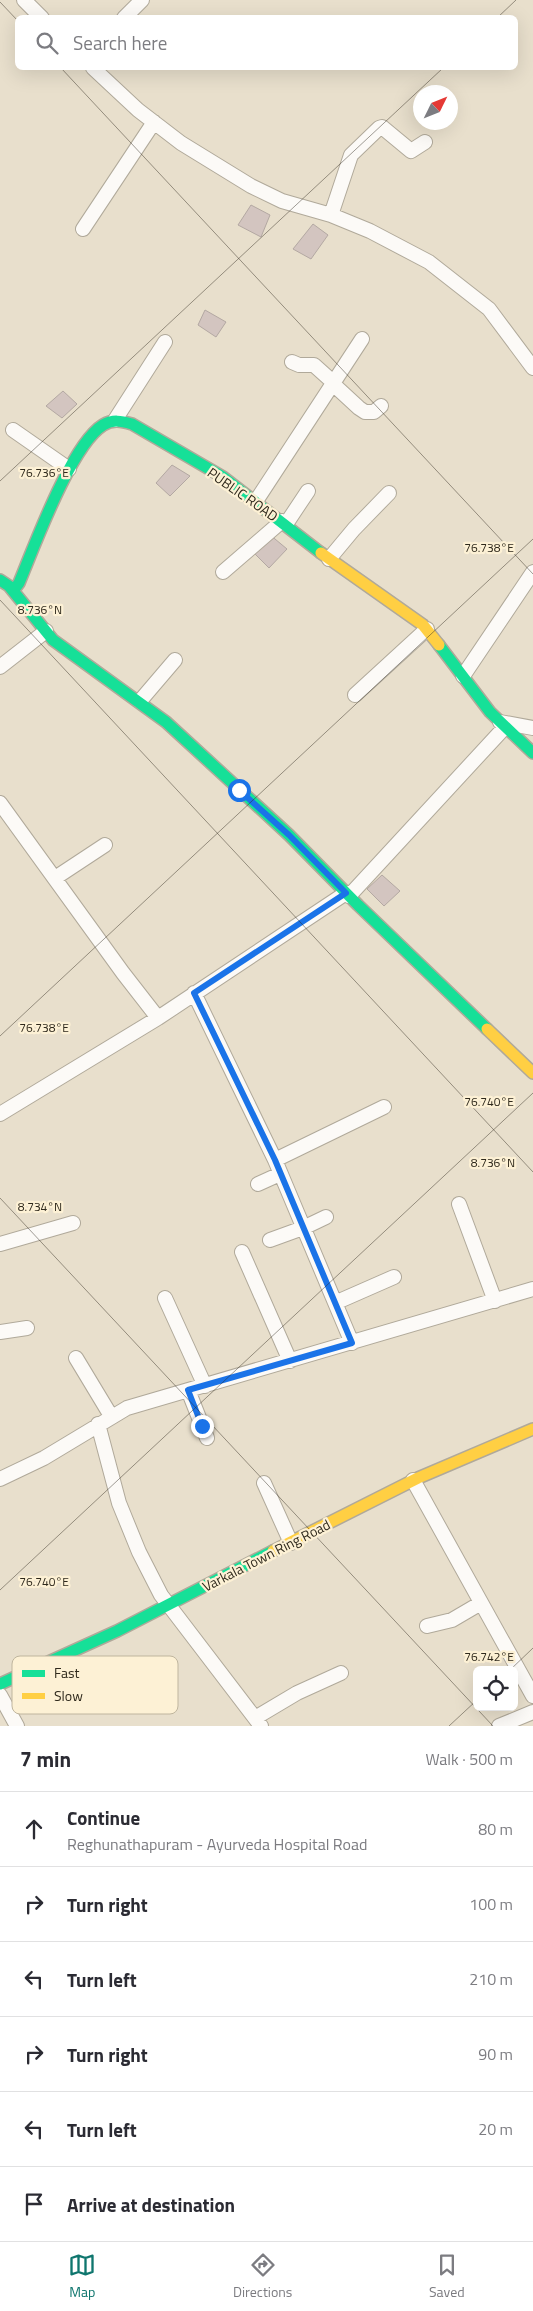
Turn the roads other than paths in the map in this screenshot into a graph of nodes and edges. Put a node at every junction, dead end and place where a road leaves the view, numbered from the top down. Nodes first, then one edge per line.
1 (24, 0) edge
2 (142, 0) edge
3 (39, 15) edge
4 (127, 15) edge
5 (95, 70) edge
6 (154, 122) junction
7 (425, 142) dead end
8 (331, 216) junction
9 (83, 230) dead end
10 (362, 339) dead end
11 (165, 342) dead end
12 (292, 362) dead end
13 (533, 368) edge
14 (334, 383) junction
15 (381, 406) dead end
16 (115, 420) junction
17 (13, 430) dead end
18 (69, 469) junction
19 (389, 493) dead end
20 (309, 497) dead end
21 (256, 501) junction
22 (286, 524) junction
23 (329, 559) junction
24 (223, 572) dead end
25 (533, 572) edge
26 (0, 580) edge
27 (13, 592) junction
28 (427, 629) junction
29 (46, 630) junction
30 (175, 660) dead end
31 (0, 667) edge
32 (463, 676) junction
33 (355, 695) dead end
34 (140, 701) junction
35 (502, 724) junction
36 (533, 728) edge
37 (533, 753) edge
38 (0, 804) edge
39 (105, 845) dead end
40 (55, 878) junction
41 (347, 895) junction
42 (194, 993) junction
43 (158, 1018) junction
44 (533, 1073) edge
45 (384, 1107) dead end
46 (0, 1114) edge
47 (275, 1160) junction
48 (280, 1174) junction
49 (258, 1184) dead end
50 (459, 1204) dead end
51 (326, 1217) dead end
52 (73, 1223) dead end
53 (303, 1228) junction
54 (270, 1240) dead end
55 (0, 1244) edge
56 (242, 1252) dead end
57 (394, 1277) dead end
58 (533, 1289) edge
59 (165, 1298) dead end
60 (496, 1300) junction
61 (337, 1302) junction
62 (27, 1328) dead end
63 (0, 1332) edge
64 (352, 1343) junction
65 (76, 1358) dead end
66 (290, 1361) junction
67 (205, 1386) junction
68 (188, 1390) junction
69 (110, 1416) junction
70 (98, 1424) junction
71 (533, 1429) edge
72 (207, 1438) dead end
73 (0, 1479) edge
74 (413, 1480) junction
75 (264, 1483) dead end
76 (290, 1543) junction
77 (481, 1603) junction
78 (167, 1606) junction
79 (427, 1626) dead end
80 (60, 1656) edge
81 (341, 1673) dead end
82 (12, 1678) edge
83 (0, 1684) edge
84 (0, 1696) edge
85 (533, 1696) edge
86 (533, 1712) edge
87 (258, 1722) edge
88 (17, 1726) edge
89 (499, 1726) edge

1 - 3 street
2 - 4 street
5 - 6 street
6 - 8 street
6 - 9 street
7 - 8 street
8 - 13 street
10 - 14 street
11 - 16 street
12 - 14 street
14 - 15 street
14 - 21 street
16 - 18 main road
16 - 21 main road, PUBLIC ROAD
17 - 18 street
18 - 27 main road
19 - 23 street
20 - 22 street
21 - 22 main road, PUBLIC ROAD
22 - 23 main road, PUBLIC ROAD
22 - 24 street
23 - 28 main road, PUBLIC ROAD
25 - 32 street
26 - 27 main road
27 - 29 main road
28 - 32 main road, PUBLIC ROAD
28 - 33 street
29 - 31 street
29 - 34 main road
30 - 34 street
32 - 35 main road, PUBLIC ROAD
34 - 41 main road
35 - 36 street
35 - 37 main road, PUBLIC ROAD
35 - 41 street
38 - 40 street
39 - 40 street
40 - 43 street
41 - 42 street
41 - 44 main road
42 - 43 street
42 - 47 street
43 - 46 street
45 - 47 street
47 - 48 street
48 - 49 street
48 - 53 street
50 - 60 street
51 - 53 street
52 - 55 street
53 - 54 street
53 - 61 street
56 - 66 street
57 - 61 street
58 - 60 street
59 - 67 street
60 - 64 street
61 - 64 street
62 - 63 street
64 - 66 street
65 - 69 street
66 - 67 street
67 - 68 street
68 - 69 street
68 - 72 street
69 - 70 street
70 - 73 street
70 - 78 street
71 - 74 main road, Varkala Town Ring Road
74 - 76 main road, Varkala Town Ring Road
74 - 77 street
75 - 76 street
76 - 78 main road, Varkala Town Ring Road
77 - 79 street
77 - 85 street
78 - 80 main road, Varkala Town Ring Road
78 - 87 street
81 - 87 street
82 - 83 main road, Varkala Town Ring Road
84 - 88 street
86 - 89 street

